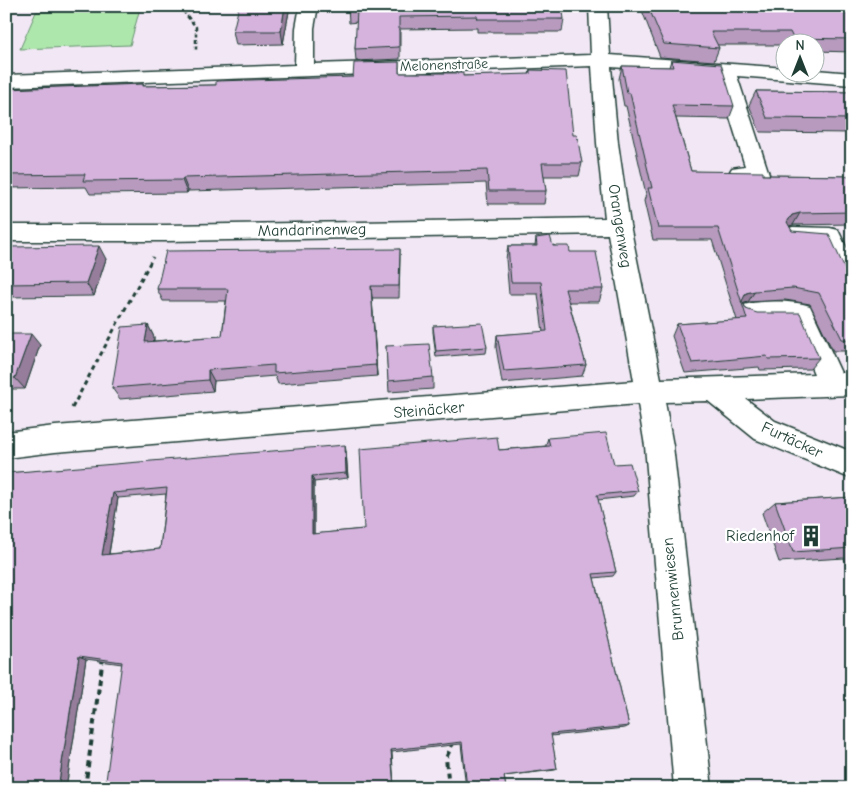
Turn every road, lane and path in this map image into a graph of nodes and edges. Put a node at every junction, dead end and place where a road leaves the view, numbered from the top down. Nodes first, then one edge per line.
1 (179, 6) edge
2 (309, 6) edge
3 (598, 6) edge
4 (600, 60) junction
5 (725, 69) junction
6 (304, 70) junction
7 (194, 73) junction
8 (852, 79) edge
9 (6, 81) edge
10 (740, 173) edge
11 (618, 226) junction
12 (6, 233) edge
13 (166, 233) junction
14 (793, 235) edge
15 (852, 288) edge
16 (750, 313) edge
17 (842, 384) edge
18 (712, 388) junction
19 (651, 391) junction
20 (55, 439) junction
21 (6, 445) edge
22 (852, 466) edge
23 (103, 654) edge
24 (454, 740) edge
25 (85, 788) edge
26 (449, 788) edge
27 (693, 788) edge

1 - 7 path
2 - 6 street
3 - 4 street, Orangenweg
4 - 5 street, Melonenstraße
4 - 6 street, Melonenstraße
4 - 11 street, Orangenweg
5 - 8 street, Melonenstraße
5 - 10 street
6 - 7 street, Melonenstraße
7 - 9 street, Melonenstraße
11 - 13 street, Mandarinenweg
11 - 19 street, Orangenweg
12 - 13 street, Mandarinenweg
13 - 20 path
14 - 15 street
16 - 17 street
17 - 18 street, Steinäcker
18 - 19 street, Steinäcker
18 - 22 street, Furtäcker
19 - 20 street, Steinäcker
19 - 27 street, Brunnenwiesen
20 - 21 street, Steinäcker
23 - 25 path
24 - 26 path

